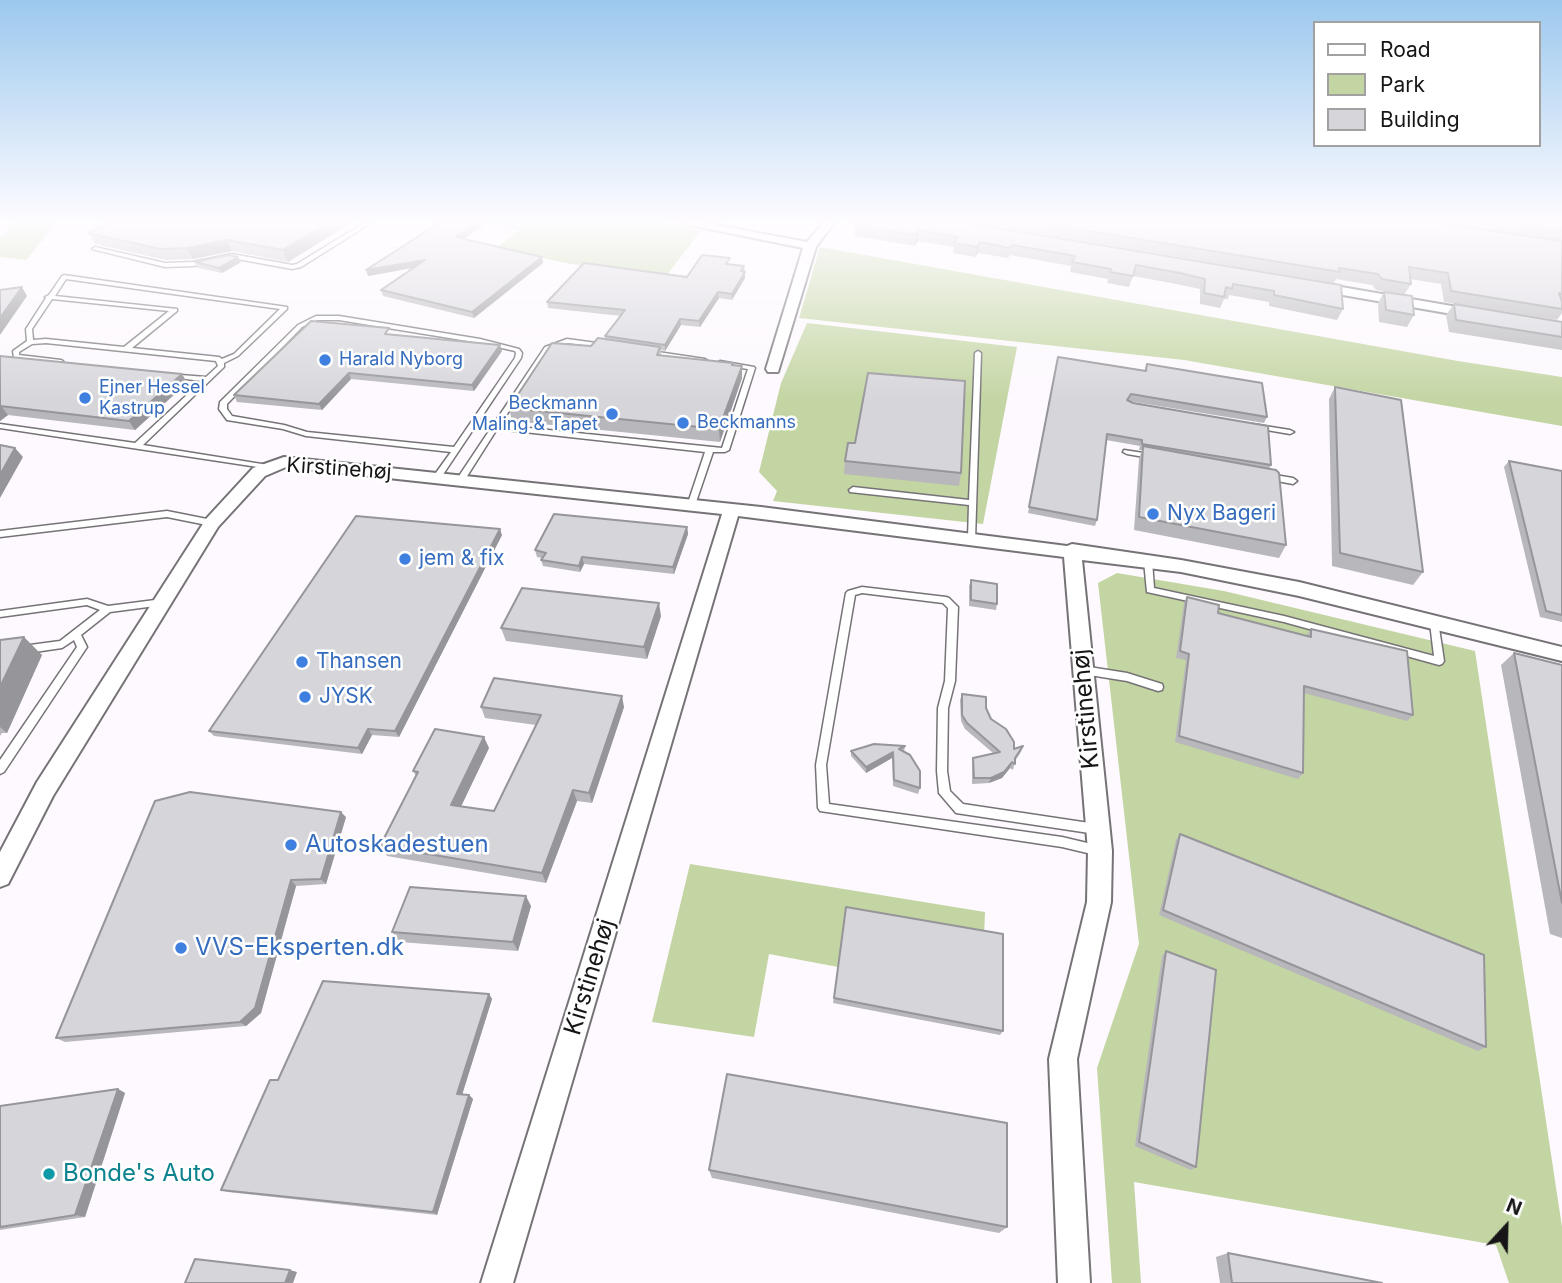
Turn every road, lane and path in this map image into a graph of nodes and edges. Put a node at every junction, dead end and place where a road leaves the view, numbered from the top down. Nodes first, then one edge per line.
1 (60, 283) edge
2 (106, 283) edge
3 (799, 283) edge
4 (1303, 285) edge
5 (48, 298) junction
6 (1494, 317) edge
7 (30, 342) junction
8 (611, 347) edge
9 (127, 349) junction
10 (637, 351) edge
11 (978, 353) dead end
12 (220, 362) junction
13 (71, 363) edge
14 (773, 369) dead end
15 (166, 374) edge
16 (207, 379) junction
17 (1250, 425) edge
18 (0, 426) edge
19 (495, 427) junction
20 (1290, 432) dead end
21 (137, 446) junction
22 (456, 450) junction
23 (710, 450) junction
24 (1127, 452) dead end
25 (1165, 458) edge
26 (268, 467) junction
27 (1254, 474) edge
28 (437, 477) junction
29 (461, 479) junction
30 (1293, 481) dead end
31 (853, 490) dead end
32 (973, 503) junction
33 (691, 506) junction
34 (731, 511) junction
35 (212, 523) junction
36 (0, 534) edge
37 (972, 538) junction
38 (1072, 550) junction
39 (1148, 561) junction
40 (163, 601) junction
41 (108, 609) junction
42 (0, 614) edge
43 (1435, 623) junction
44 (76, 635) junction
45 (0, 653) edge
46 (1562, 654) edge
47 (1083, 670) junction
48 (1158, 687) dead end
49 (0, 769) edge
50 (1098, 840) junction
51 (0, 876) edge
52 (497, 1283) edge
53 (1074, 1283) edge

1 - 5 lane
2 - 12 lane
3 - 14 street
4 - 6 street
5 - 7 lane
5 - 9 lane
7 - 9 lane
7 - 13 lane
8 - 19 lane
9 - 12 lane
10 - 23 lane
11 - 32 lane
12 - 16 lane
15 - 16 lane
16 - 21 lane
17 - 20 lane
18 - 21 lane
19 - 23 lane
19 - 29 lane
21 - 26 lane
22 - 22 lane
22 - 28 lane
23 - 33 lane
24 - 25 lane
26 - 28 street, Kirstinehøj
26 - 35 street, Kirstinehøj
27 - 30 lane
28 - 29 street, Kirstinehøj
29 - 33 street, Kirstinehøj
31 - 32 lane
32 - 37 lane
33 - 34 street, Kirstinehøj
34 - 37 street, Kirstinehøj
34 - 52 street, Kirstinehøj
35 - 36 lane
35 - 40 street, Kirstinehøj
37 - 38 street, Kirstinehøj
38 - 39 street, Kirstinehøj
38 - 47 street, Kirstinehøj
39 - 43 street, Kirstinehøj
39 - 43 lane
40 - 41 lane
40 - 51 street, Kirstinehøj
41 - 42 lane
41 - 44 lane
43 - 46 street, Kirstinehøj
44 - 45 lane
44 - 49 lane
47 - 48 lane
47 - 50 street, Kirstinehøj
50 - 50 lane
50 - 53 street, Kirstinehøj

